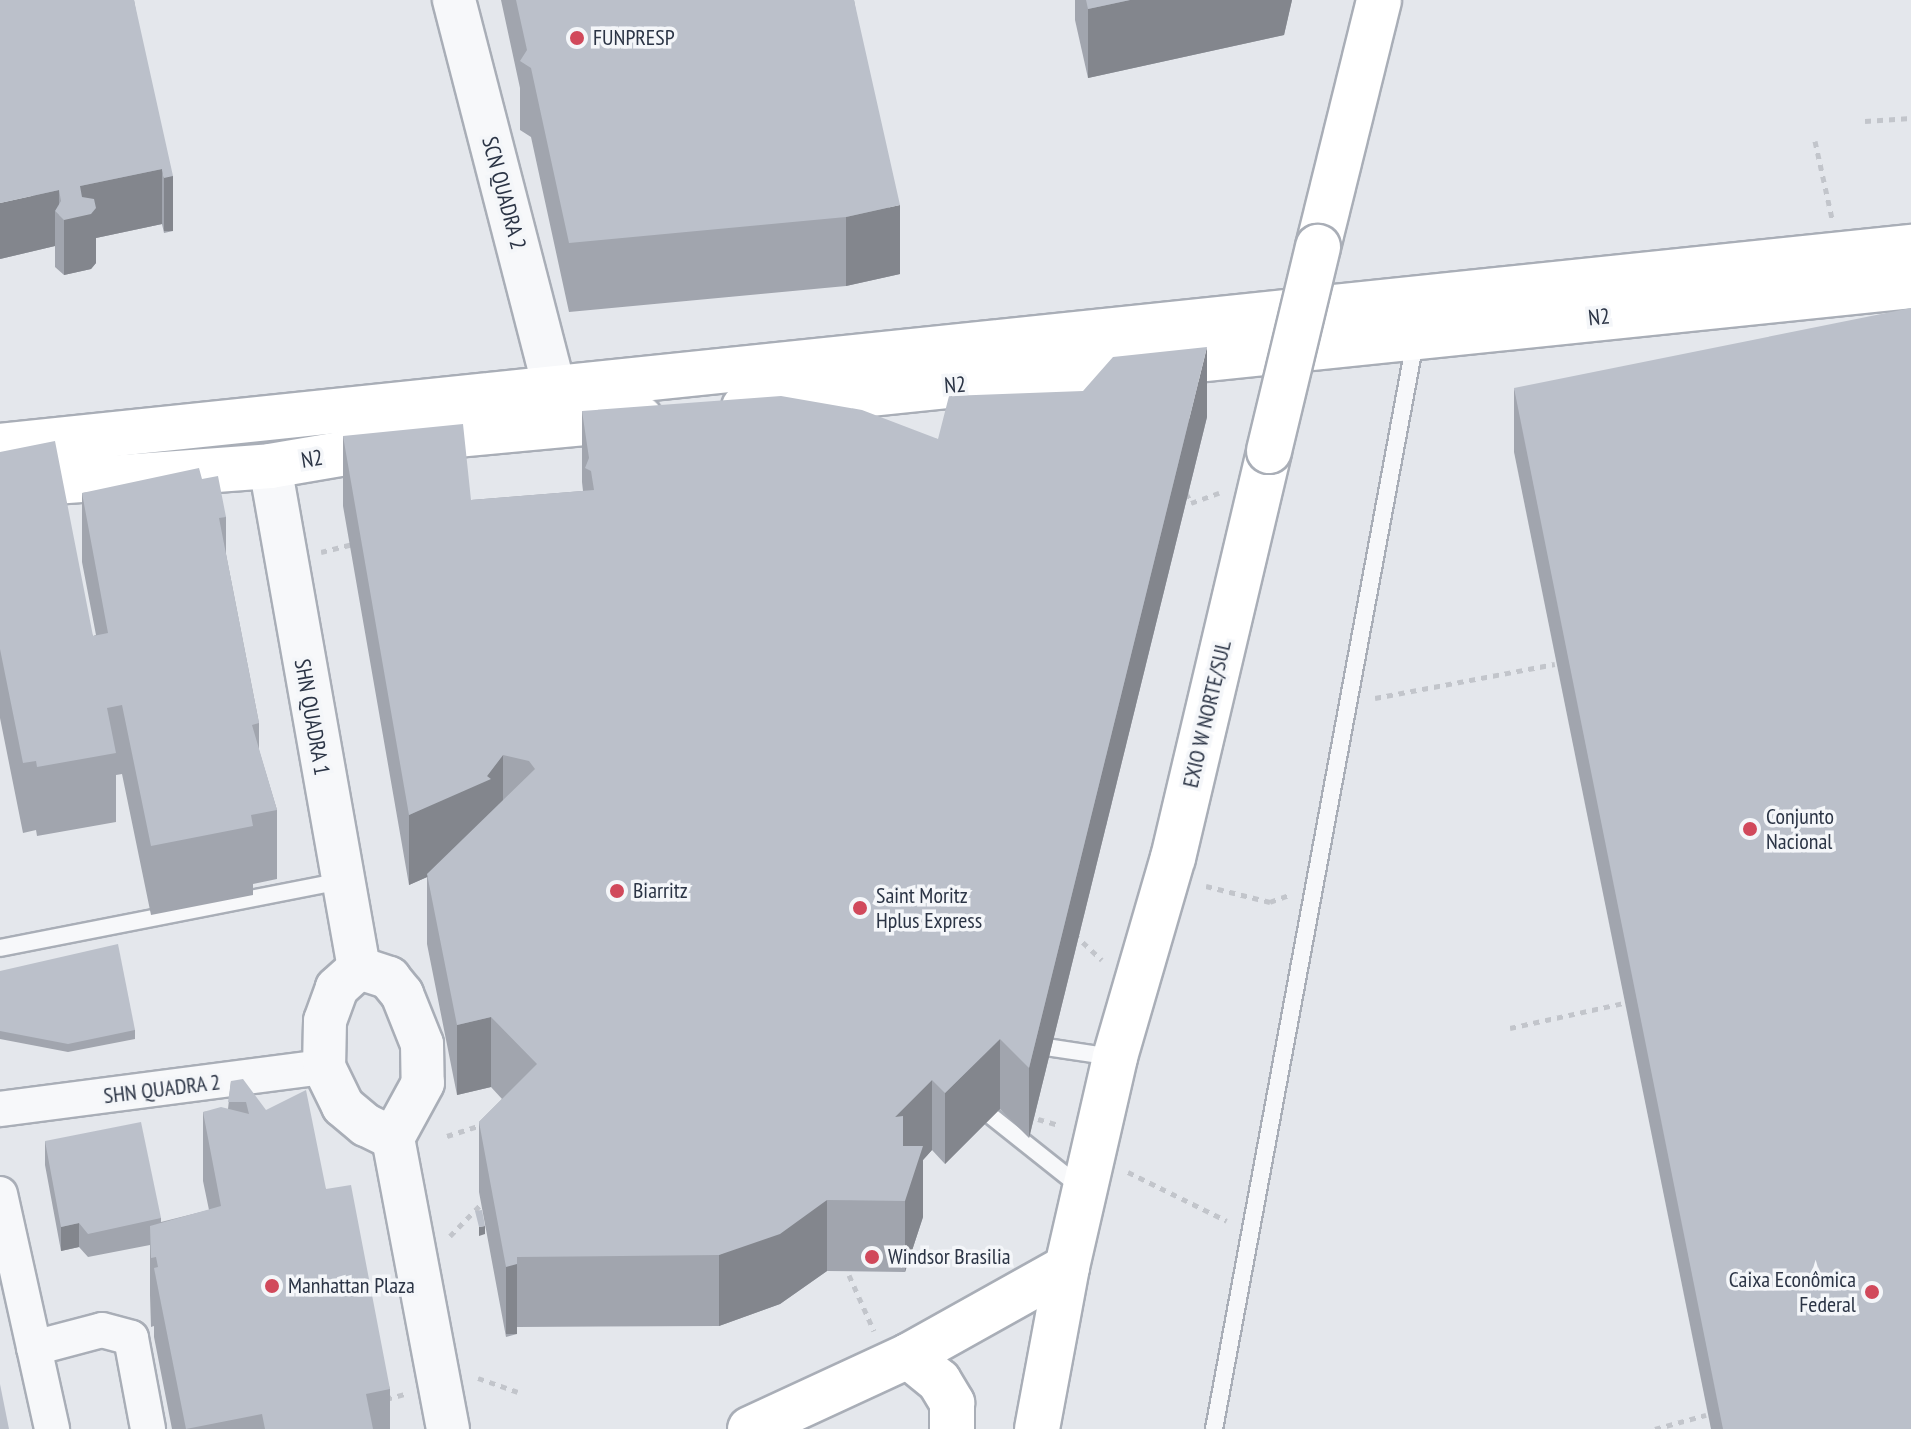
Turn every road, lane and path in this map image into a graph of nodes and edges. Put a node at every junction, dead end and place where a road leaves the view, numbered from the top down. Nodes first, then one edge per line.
1 (454, 0) edge
2 (1379, 0) edge
3 (1911, 118) edge
4 (1865, 121) dead end
5 (1815, 141) dead end
6 (1833, 220) dead end
7 (1911, 247) edge
8 (1911, 286) edge
9 (1420, 317) junction
10 (992, 373) junction
11 (554, 386) junction
12 (392, 404) junction
13 (683, 414) junction
14 (115, 435) junction
15 (446, 436) junction
16 (0, 446) edge
17 (270, 466) junction
18 (1179, 478) edge
19 (0, 486) edge
20 (1232, 489) dead end
21 (358, 543) edge
22 (312, 554) dead end
23 (1555, 664) edge
24 (1347, 704) junction
25 (342, 881) junction
26 (1197, 884) dead end
27 (1270, 902) dead end
28 (1064, 924) edge
29 (0, 948) edge
30 (1108, 967) dead end
31 (359, 968) junction
32 (1624, 1003) edge
33 (1510, 1028) dead end
34 (1046, 1047) edge
35 (1115, 1057) junction
36 (324, 1067) junction
37 (958, 1089) edge
38 (0, 1109) edge
39 (1032, 1118) edge
40 (495, 1120) edge
41 (1068, 1127) dead end
42 (447, 1136) dead end
43 (393, 1138) junction
44 (1103, 1179) junction
45 (0, 1194) edge
46 (489, 1196) edge
47 (1214, 1215) dead end
48 (446, 1240) dead end
49 (1067, 1267) junction
50 (849, 1275) edge
51 (892, 1346) junction
52 (34, 1348) junction
53 (473, 1376) dead end
54 (518, 1392) dead end
55 (406, 1394) dead end
56 (386, 1399) edge
57 (1706, 1415) edge
58 (52, 1429) edge
59 (148, 1429) edge
60 (448, 1429) edge
61 (750, 1429) edge
62 (952, 1429) edge
63 (1037, 1429) edge
64 (1214, 1429) edge
65 (1655, 1429) edge

1 - 11 street, SCN QUADRA 2
2 - 35 main road, EXIO W NORTE/SUL, bridge
3 - 4 path
5 - 6 path
7 - 9 main road, N2
8 - 9 main road, N2
9 - 10 main road, N2
9 - 10 main road, N2
9 - 24 lane
10 - 11 main road, N2
10 - 13 main road, N2
11 - 12 main road, N2
11 - 13 main road
11 - 15 main road
12 - 14 main road, N2
12 - 17 main road
13 - 15 main road, N2
14 - 16 main road, N2
14 - 17 main road
15 - 17 main road, N2
17 - 19 main road, N2
17 - 25 street, SHN QUADRA 1
18 - 20 path
21 - 22 path
23 - 24 path
24 - 64 lane
25 - 29 lane
25 - 31 street, SHN QUADRA 1
26 - 27 path
28 - 30 path
31 - 36 street
31 - 43 street
32 - 33 path
34 - 35 lane
35 - 44 main road, EXIO W NORTE/SUL
36 - 38 street, SHN QUADRA 2
36 - 43 street
37 - 44 lane
39 - 41 path
40 - 42 path
43 - 60 street
44 - 47 path
44 - 49 main road, EXIO W NORTE/SUL
45 - 52 street
46 - 48 path
49 - 51 main road
49 - 63 main road, EXIO W NORTE/SUL
50 - 51 path
51 - 61 main road
51 - 62 main road
52 - 58 street
52 - 59 street
53 - 54 path
55 - 56 path
57 - 65 path

